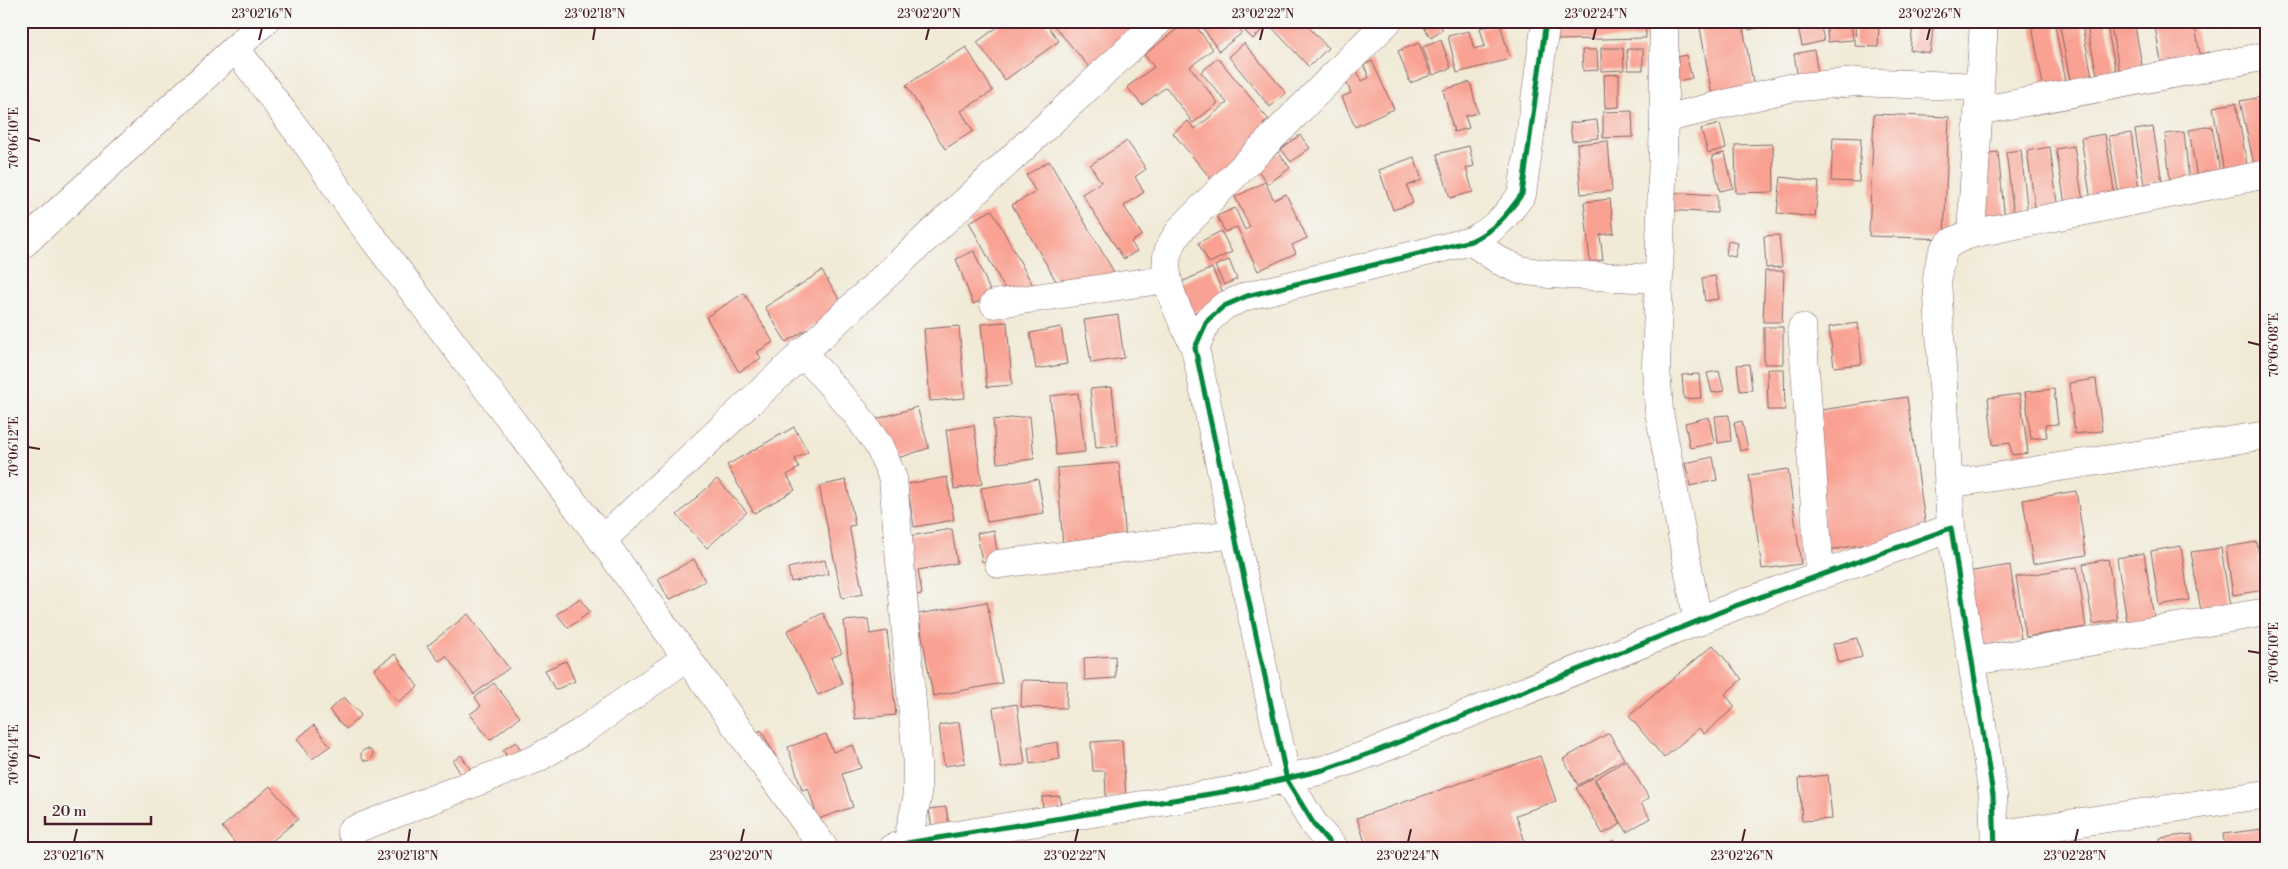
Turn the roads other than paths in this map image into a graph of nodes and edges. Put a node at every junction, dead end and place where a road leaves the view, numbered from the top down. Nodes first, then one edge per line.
1 (266, 21) edge
2 (1158, 21) edge
3 (1388, 21) edge
4 (1546, 21) edge
5 (1664, 21) edge
6 (1984, 21) edge
7 (236, 49) junction
8 (2267, 56) edge
9 (1979, 99) junction
10 (1664, 119) junction
11 (2267, 174) edge
12 (1971, 234) junction
13 (1471, 241) junction
14 (21, 246) edge
15 (1167, 279) junction
16 (1658, 279) junction
17 (994, 304) dead end
18 (1802, 328) dead end
19 (1195, 348) junction
20 (802, 352) junction
21 (2267, 435) edge
22 (1948, 484) junction
23 (1951, 528) junction
24 (1234, 534) junction
25 (602, 540) junction
26 (999, 564) dead end
27 (1820, 576) junction
28 (2267, 612) edge
29 (1698, 622) junction
30 (687, 657) junction
31 (1974, 661) junction
32 (1287, 780) junction
33 (2267, 794) edge
34 (352, 831) dead end
35 (1995, 842) edge
36 (900, 845) edge
37 (824, 848) edge
38 (1334, 848) edge

1 - 7 street
2 - 20 street
3 - 15 street
4 - 13 street
5 - 10 street
6 - 9 street
7 - 14 street
7 - 25 street
8 - 9 street
9 - 10 street
9 - 12 street
10 - 16 street
11 - 12 street
12 - 22 street
13 - 16 street
13 - 19 street
15 - 17 street
15 - 19 street
16 - 29 street
18 - 27 street
19 - 24 street
20 - 25 street
20 - 36 street
21 - 22 street
22 - 23 street
23 - 27 street
23 - 31 street
24 - 26 street
24 - 32 street
25 - 30 street
27 - 29 street
28 - 31 street
29 - 32 street
30 - 34 street
30 - 37 street
31 - 35 street
32 - 36 street
32 - 38 street
33 - 35 street

